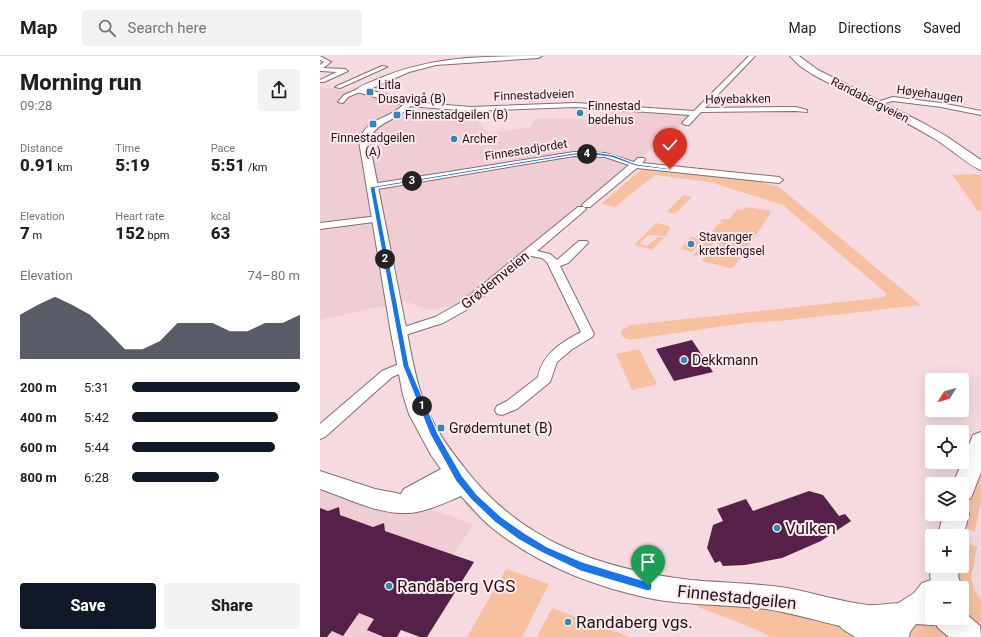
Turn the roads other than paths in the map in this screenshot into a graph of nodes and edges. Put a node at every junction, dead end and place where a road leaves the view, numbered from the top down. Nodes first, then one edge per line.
1 (538, 56) edge
2 (752, 56) edge
3 (794, 56) edge
4 (320, 58) edge
5 (384, 67) dead end
6 (320, 68) edge
7 (328, 85) edge
8 (360, 90) junction
9 (341, 102) dead end
10 (876, 103) junction
11 (412, 105) junction
12 (804, 111) dead end
13 (698, 112) junction
14 (981, 113) edge
15 (686, 123) dead end
16 (947, 141) junction
17 (639, 162) junction
18 (981, 166) edge
19 (981, 169) edge
20 (779, 180) dead end
21 (372, 187) junction
22 (378, 219) junction
23 (320, 226) edge
24 (583, 243) dead end
25 (529, 252) junction
26 (554, 265) junction
27 (399, 333) junction
28 (406, 366) junction
29 (502, 410) dead end
30 (320, 432) edge
31 (981, 441) edge
32 (967, 477) edge
33 (460, 479) junction
34 (320, 480) edge
35 (925, 599) edge
36 (839, 613) junction
37 (879, 637) edge

1 - 8 main road
2 - 13 street, Høyebakken
3 - 10 highway, Randabergveien
4 - 6 street
5 - 7 street
6 - 7 street
7 - 8 street
8 - 9 street
8 - 11 main road, Finnestadveien
10 - 14 street, Høyehaugen
10 - 16 highway, Randabergveien
11 - 13 street, Finnestadveien
11 - 21 main road, Finnestadgeilen
12 - 13 street, Høyebakken
13 - 15 street
16 - 18 highway, Randabergveien
16 - 19 highway, Randabergveien
17 - 20 street, Finnestadjordet
17 - 21 street, Finnestadjordet
17 - 25 street, Grødemveien
21 - 22 main road, Finnestadgeilen
22 - 23 street
22 - 27 main road, Finnestadgeilen
24 - 26 street
25 - 26 street
25 - 27 street, Grødemveien
26 - 29 street
27 - 28 main road, Finnestadgeilen
28 - 30 street
28 - 33 main road, Finnestadgeilen
31 - 32 highway
33 - 34 main road
33 - 36 main road, Finnestadgeilen
35 - 36 main road, Finnestadgeilen
36 - 37 main road, Finnestadgeilen

